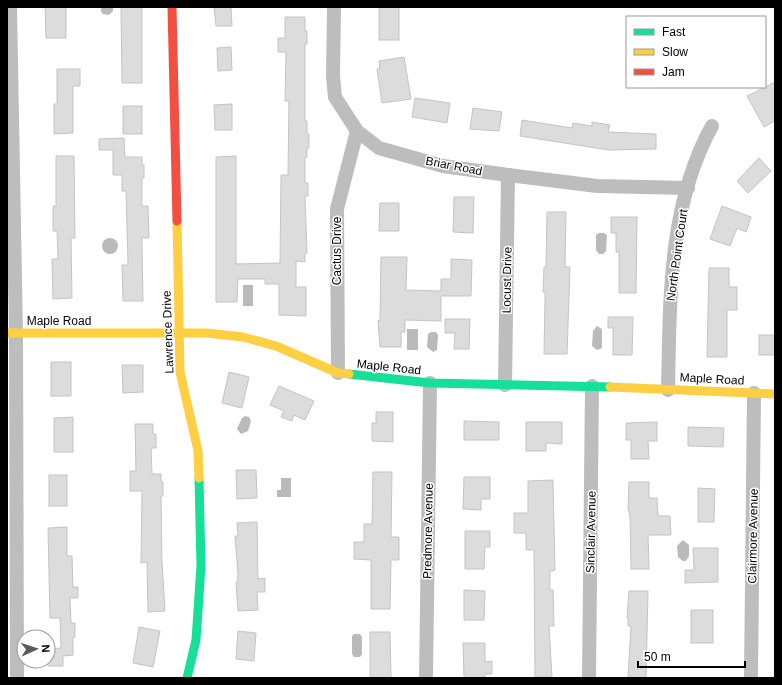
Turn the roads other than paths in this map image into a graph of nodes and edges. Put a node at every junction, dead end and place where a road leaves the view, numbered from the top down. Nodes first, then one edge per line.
1 (10, 7) edge
2 (172, 7) edge
3 (334, 7) edge
4 (712, 126) dead end
5 (357, 132) junction
6 (508, 175) junction
7 (688, 188) junction
8 (179, 332) junction
9 (12, 333) edge
10 (338, 373) junction
11 (430, 383) junction
12 (505, 385) junction
13 (592, 386) junction
14 (668, 390) junction
15 (754, 393) junction
16 (775, 394) edge
17 (17, 678) edge
18 (187, 678) edge
19 (426, 678) edge
20 (589, 678) edge
21 (751, 678) edge

1 - 9 street
2 - 8 street, Lawrence Drive
3 - 5 street, Briar Road
4 - 7 street, North Point Court
5 - 6 street, Briar Road
5 - 10 street, Cactus Drive
6 - 7 street, Briar Road
6 - 12 street, Locust Drive
7 - 14 street, North Point Court
8 - 9 street, Maple Road
8 - 10 street, Maple Road
8 - 18 street, Lawrence Drive
9 - 17 street
10 - 11 street, Maple Road
11 - 12 street, Maple Road
11 - 19 street, Predmore Avenue
12 - 13 street, Maple Road
13 - 14 street, Maple Road
13 - 20 street, Sinclair Avenue
14 - 15 street, Maple Road
15 - 16 street, Maple Road
15 - 21 street, Clairmore Avenue

